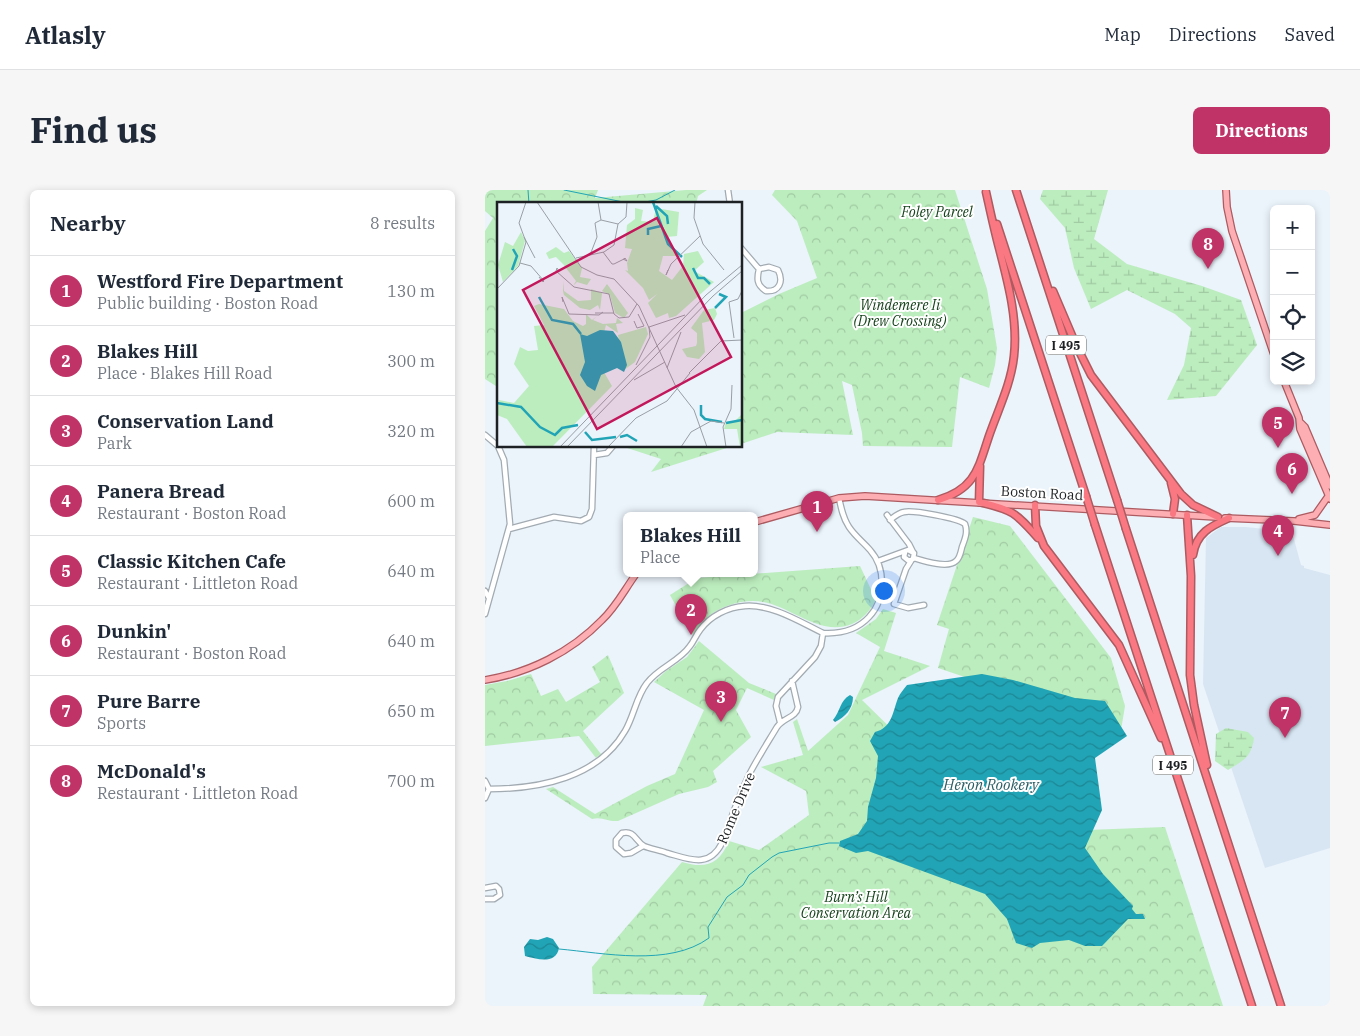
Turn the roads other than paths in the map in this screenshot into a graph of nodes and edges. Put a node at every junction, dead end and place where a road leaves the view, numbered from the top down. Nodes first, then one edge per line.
1 (1016, 190) edge
2 (1226, 190) edge
3 (986, 191) edge
4 (743, 250) edge
5 (759, 269) junction
6 (1043, 271) junction
7 (1270, 344) edge
8 (1286, 385) edge
9 (1301, 423) junction
10 (485, 434) edge
11 (497, 445) edge
12 (499, 448) edge
13 (594, 448) edge
14 (612, 448) edge
15 (594, 455) junction
16 (980, 464) junction
17 (1170, 480) junction
18 (1330, 486) edge
19 (1329, 497) edge
20 (839, 498) junction
21 (938, 500) junction
22 (979, 502) junction
23 (1035, 505) junction
24 (1173, 514) junction
25 (887, 515) dead end
26 (1187, 515) junction
27 (1218, 517) junction
28 (1229, 518) junction
29 (890, 520) junction
30 (758, 521) edge
31 (1294, 521) junction
32 (1330, 525) edge
33 (509, 529) junction
34 (905, 539) junction
35 (1043, 543) junction
36 (906, 551) junction
37 (913, 552) junction
38 (891, 556) junction
39 (909, 560) junction
40 (877, 561) junction
41 (1191, 568) junction
42 (634, 577) edge
43 (485, 591) edge
44 (489, 598) junction
45 (924, 606) dead end
46 (485, 614) edge
47 (823, 632) junction
48 (485, 680) edge
49 (791, 681) junction
50 (780, 722) junction
51 (1174, 768) junction
52 (485, 782) edge
53 (489, 789) junction
54 (1211, 791) junction
55 (485, 798) edge
56 (643, 846) junction
57 (485, 888) edge
58 (485, 899) edge
59 (1251, 1006) edge
60 (1281, 1006) edge

1 - 6 highway, I 495
2 - 7 main road
3 - 16 highway
3 - 51 highway, I 495, bridge
4 - 5 street
5 - 5 street
6 - 17 highway
6 - 54 highway, I 495, bridge
8 - 9 main road
9 - 18 main road
9 - 19 main road
10 - 11 street
12 - 33 street
13 - 15 street
14 - 15 street
15 - 33 street
16 - 21 highway
16 - 22 highway
17 - 24 highway
17 - 27 highway
19 - 31 main road
20 - 21 main road, Boston Road
20 - 30 main road, Boston Road
20 - 40 street
21 - 22 main road, Boston Road
22 - 23 main road, Boston Road
22 - 35 highway
23 - 24 main road, Boston Road
23 - 35 highway
24 - 26 main road, Boston Road
25 - 29 street
26 - 27 main road, Boston Road
26 - 41 highway
27 - 28 main road, Boston Road
28 - 31 main road, Boston Road
28 - 41 highway
29 - 34 street
29 - 39 street
31 - 32 main road, Boston Road
33 - 44 street
34 - 36 street
34 - 37 street
35 - 51 highway
36 - 37 street
36 - 38 street
36 - 39 street
37 - 39 street
38 - 39 street
38 - 40 street
39 - 45 street
40 - 47 street
41 - 54 highway
42 - 48 main road
43 - 44 street
44 - 46 street
47 - 49 street
47 - 53 street
49 - 50 street
49 - 50 street, Rome Drive
50 - 56 street, Rome Drive
51 - 59 highway, I 495
52 - 53 street
53 - 55 street
54 - 60 highway, I 495
56 - 56 street, Rome Drive
57 - 58 street

